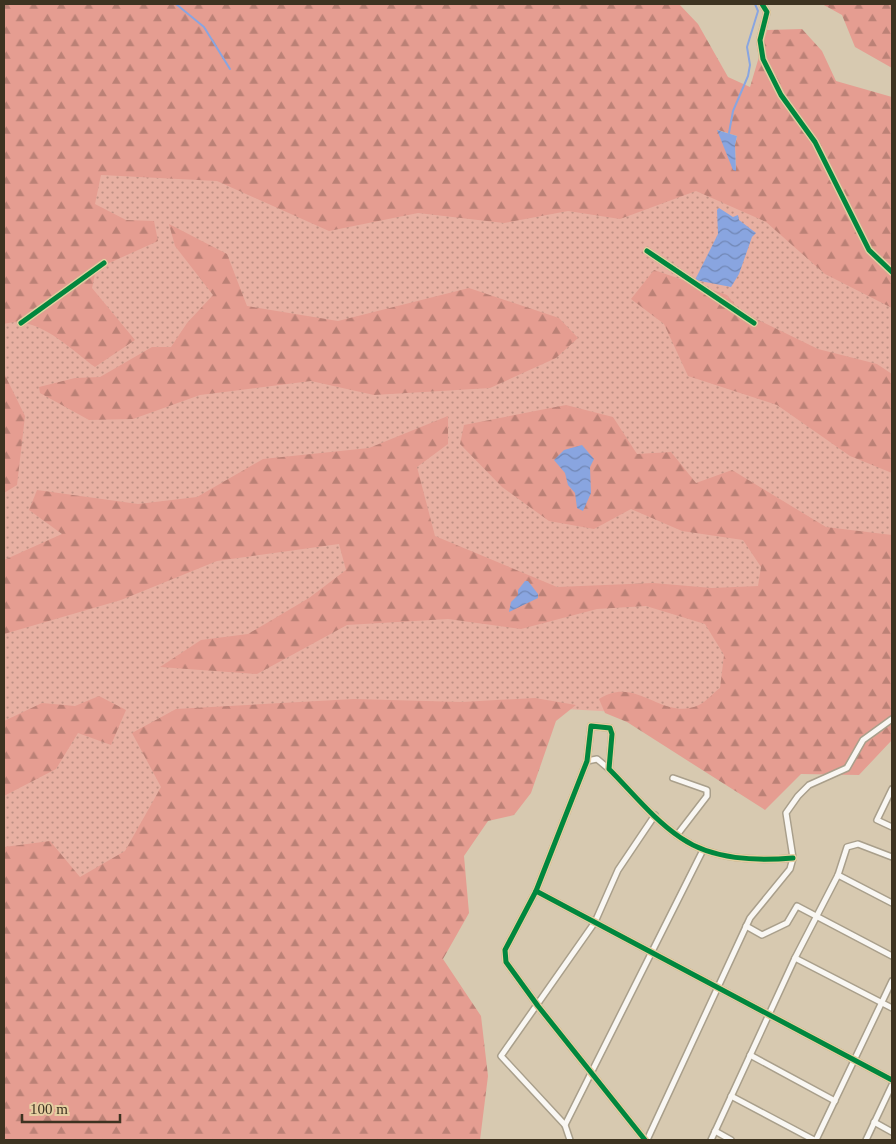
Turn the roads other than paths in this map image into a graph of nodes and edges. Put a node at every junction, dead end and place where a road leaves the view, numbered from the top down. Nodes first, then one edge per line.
1 (762, 4) edge
2 (647, 251) dead end
3 (104, 263) dead end
4 (892, 272) edge
5 (754, 322) dead end
6 (21, 323) dead end
7 (892, 719) edge
8 (587, 761) junction
9 (609, 769) junction
10 (673, 778) dead end
11 (892, 789) edge
12 (654, 815) junction
13 (892, 828) edge
14 (677, 835) junction
15 (703, 850) junction
16 (892, 857) edge
17 (793, 858) junction
18 (838, 875) junction
19 (536, 891) junction
20 (892, 903) edge
21 (817, 916) junction
22 (594, 922) junction
23 (746, 926) junction
24 (651, 952) junction
25 (892, 956) edge
26 (795, 958) junction
27 (892, 981) edge
28 (718, 988) junction
29 (882, 1003) junction
30 (538, 1006) junction
31 (892, 1008) edge
32 (769, 1014) junction
33 (750, 1055) junction
34 (854, 1060) junction
35 (590, 1074) junction
36 (892, 1080) edge
37 (892, 1085) edge
38 (731, 1096) junction
39 (835, 1100) junction
40 (874, 1122) junction
41 (565, 1125) junction
42 (715, 1131) junction
43 (892, 1132) edge
44 (570, 1140) edge
45 (646, 1140) edge
46 (711, 1140) edge
47 (731, 1140) edge
48 (815, 1140) edge
49 (866, 1140) edge

1 - 4 street
2 - 5 street
3 - 6 street
7 - 17 street
8 - 9 street
8 - 9 street
8 - 19 street
9 - 12 street
10 - 14 street
11 - 13 street
12 - 14 street
12 - 22 street
14 - 15 street
15 - 17 street
15 - 24 street
16 - 18 street
17 - 23 street
18 - 20 street
18 - 21 street
19 - 22 street
19 - 30 street
21 - 23 street
21 - 25 street
21 - 26 street
22 - 24 street
22 - 30 street
23 - 28 street
24 - 28 street
24 - 35 street
26 - 29 street
26 - 32 street
27 - 29 street
28 - 32 street
28 - 45 street
29 - 31 street
29 - 34 street
30 - 35 street
30 - 41 street
32 - 33 street
32 - 34 street
33 - 38 street
33 - 39 street
34 - 36 street
34 - 39 street
35 - 41 street
35 - 45 street
37 - 40 street
38 - 42 street
38 - 48 street
39 - 48 street
40 - 43 street
40 - 49 street
41 - 44 street
42 - 46 street
42 - 47 street

